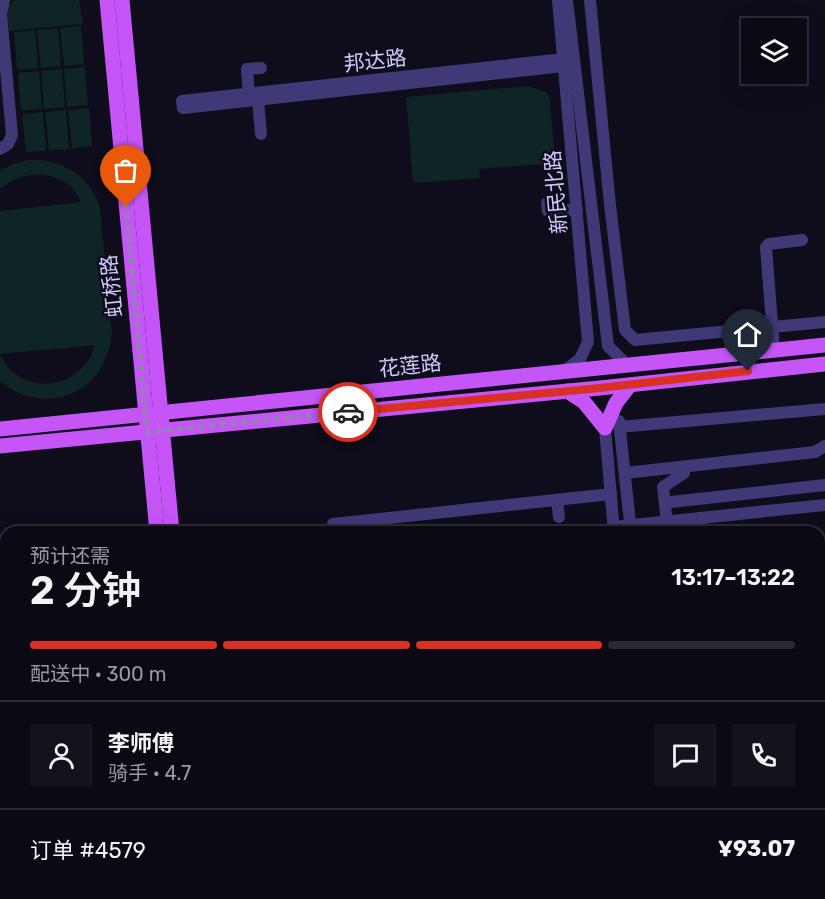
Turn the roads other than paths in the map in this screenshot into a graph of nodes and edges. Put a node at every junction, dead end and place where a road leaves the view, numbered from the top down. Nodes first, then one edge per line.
1 (4, 0) edge
2 (106, 0) edge
3 (122, 0) edge
4 (558, 0) edge
5 (567, 0) edge
6 (590, 0) edge
7 (596, 60) junction
8 (569, 62) junction
9 (261, 68) dead end
10 (254, 97) junction
11 (182, 105) dead end
12 (261, 134) dead end
13 (0, 150) edge
14 (547, 202) dead end
15 (610, 205) junction
16 (591, 207) junction
17 (577, 210) junction
18 (802, 240) dead end
19 (825, 322) edge
20 (772, 327) junction
21 (825, 345) edge
22 (774, 350) junction
23 (157, 357) junction
24 (141, 358) junction
25 (825, 364) edge
26 (628, 366) junction
27 (564, 371) junction
28 (630, 385) junction
29 (567, 391) junction
30 (219, 407) junction
31 (825, 409) edge
32 (154, 414) junction
33 (84, 421) junction
34 (221, 425) junction
35 (614, 425) junction
36 (0, 429) edge
37 (155, 432) junction
38 (86, 438) junction
39 (0, 446) edge
40 (825, 446) edge
41 (625, 473) junction
42 (684, 473) dead end
43 (825, 485) edge
44 (160, 487) junction
45 (611, 494) junction
46 (557, 500) junction
47 (671, 502) dead end
48 (825, 505) edge
49 (559, 517) dead end
50 (700, 518) junction
51 (157, 526) edge
52 (170, 526) edge
53 (333, 526) edge
54 (614, 526) edge
55 (631, 526) edge
56 (650, 526) edge
57 (667, 526) edge
58 (701, 526) edge

1 - 13 street
2 - 24 main road, 虹桥路
3 - 23 main road, 虹桥路
4 - 8 street, 新民北路
5 - 8 street, 新民北路
6 - 7 street
7 - 8 street, 邦达路
7 - 15 street
8 - 10 street, 邦达路
8 - 16 street, 新民北路
8 - 17 street, 新民北路
9 - 10 street
10 - 11 street, 邦达路
10 - 12 street
14 - 17 street
15 - 16 street
15 - 20 street
16 - 26 street, 新民北路
17 - 27 street, 新民北路
18 - 20 street
19 - 20 street
20 - 22 street
21 - 22 main road, 花莲路
22 - 26 main road, 花莲路
23 - 24 main road
23 - 32 main road, 虹桥路
24 - 32 main road, 虹桥路
25 - 28 main road, 花莲路
26 - 27 main road, 花莲路
27 - 30 main road, 花莲路
28 - 29 main road, 花莲路
28 - 35 main road
29 - 34 main road, 花莲路
29 - 35 main road
30 - 32 main road, 花莲路
30 - 34 main road
31 - 35 street
32 - 33 main road, 花莲路
32 - 37 main road, 虹桥路
33 - 36 main road, 花莲路
33 - 38 main road
34 - 37 main road, 花莲路
35 - 41 street
35 - 45 street
37 - 38 main road, 花莲路
37 - 44 main road, 虹桥路
38 - 39 main road, 花莲路
40 - 41 street
41 - 55 street
42 - 57 street, bridge
43 - 47 street
44 - 51 main road, 虹桥路
44 - 52 main road, 虹桥路
45 - 46 street
45 - 54 street
46 - 49 street
46 - 53 street
48 - 50 street
50 - 56 street
50 - 58 street

